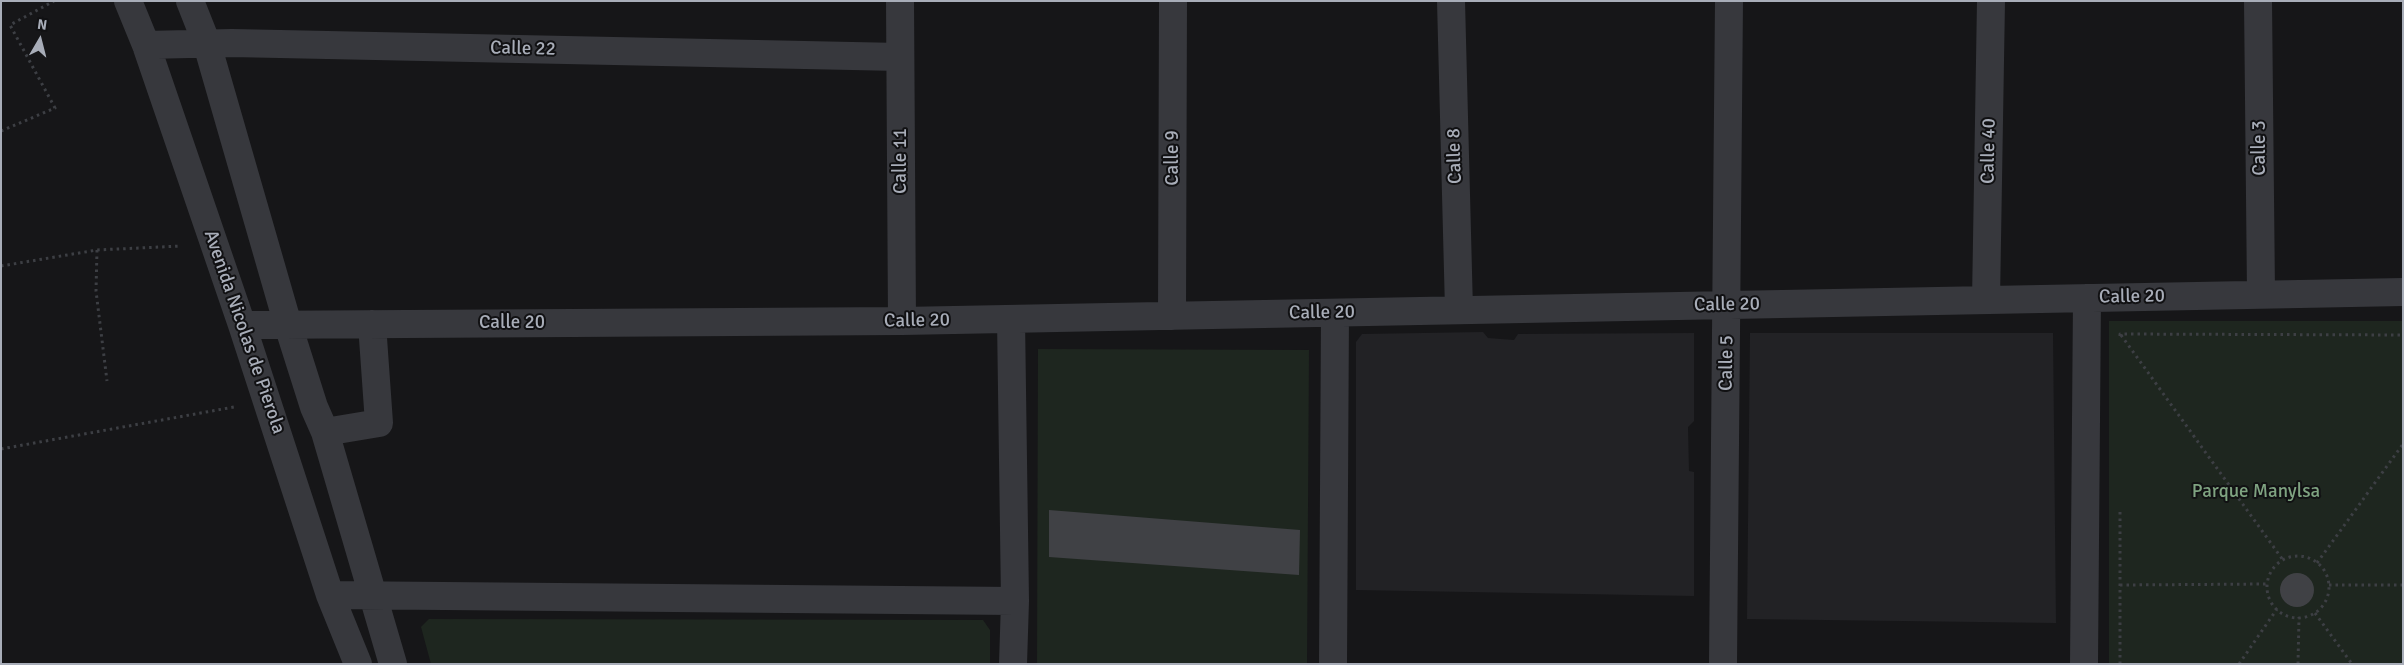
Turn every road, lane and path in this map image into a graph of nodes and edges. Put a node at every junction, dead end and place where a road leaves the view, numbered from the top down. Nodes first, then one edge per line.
1 (54, 1) edge
2 (128, 1) edge
3 (190, 1) edge
4 (900, 1) edge
5 (1173, 1) edge
6 (1451, 1) edge
7 (1729, 1) edge
8 (1992, 1) edge
9 (2258, 1) edge
10 (207, 44) junction
11 (146, 45) junction
12 (900, 57) junction
13 (1, 131) edge
14 (214, 244) junction
15 (97, 250) junction
16 (1, 266) edge
17 (2403, 292) edge
18 (2261, 294) junction
19 (2123, 297) junction
20 (2087, 298) junction
21 (1986, 300) junction
22 (1728, 305) junction
23 (1459, 310) junction
24 (1335, 313) junction
25 (1172, 316) junction
26 (1011, 319) junction
27 (902, 321) junction
28 (372, 324) junction
29 (242, 325) junction
30 (288, 325) junction
31 (2120, 334) junction
32 (2403, 335) edge
33 (107, 381) dead end
34 (267, 401) junction
35 (325, 432) junction
36 (2403, 444) edge
37 (1, 450) edge
38 (2283, 560) junction
39 (2317, 563) junction
40 (2267, 584) junction
41 (2084, 585) junction
42 (2328, 585) junction
43 (2403, 585) edge
44 (330, 596) junction
45 (373, 596) junction
46 (1014, 601) junction
47 (2277, 609) junction
48 (2315, 612) junction
49 (2299, 617) junction
50 (358, 664) edge
51 (393, 664) edge
52 (1013, 664) edge
53 (1334, 664) edge
54 (1723, 664) edge
55 (2084, 664) edge
56 (2239, 664) edge
57 (2298, 664) edge
58 (2352, 664) edge

1 - 13 path
2 - 11 street, Avenida Nicolas de Pierola
3 - 10 street
4 - 12 street, Calle 11
5 - 25 street, Calle 9
6 - 23 street, Calle 8
7 - 22 street, Calle 5
8 - 21 street, Calle 40
9 - 18 street, Calle 3
10 - 11 street, Calle 22
10 - 12 street, Calle 22
10 - 30 street
11 - 14 street, Avenida Nicolas de Pierola
12 - 27 street, Calle 11
14 - 15 path
14 - 29 street, Avenida Nicolas de Pierola
15 - 16 path
15 - 33 path
17 - 18 street, Calle 20
18 - 19 street, Calle 20
19 - 20 street, Calle 20
19 - 31 path
20 - 21 street, Calle 20
20 - 41 street
21 - 22 street, Calle 20
22 - 23 street, Calle 20
22 - 54 street, Calle 5
23 - 24 street, Calle 20
24 - 25 street, Calle 20
24 - 53 street
25 - 26 street, Calle 20
26 - 27 street, Calle 20
26 - 46 street
27 - 28 street, Calle 20
28 - 30 street, Calle 20
28 - 35 street
29 - 30 street, Calle 20
29 - 34 street, Avenida Nicolas de Pierola
30 - 35 street
31 - 32 path
31 - 38 path
34 - 37 path
34 - 44 street, Avenida Nicolas de Pierola
35 - 45 street
36 - 39 path
38 - 39 path
38 - 40 path
39 - 42 path
40 - 41 path
40 - 47 path
41 - 55 street
42 - 43 path
42 - 48 path
44 - 45 street
44 - 50 street, Avenida Nicolas de Pierola
45 - 46 street
45 - 51 street
46 - 52 street
47 - 49 path
47 - 56 path
48 - 49 path
48 - 58 path
49 - 57 path

